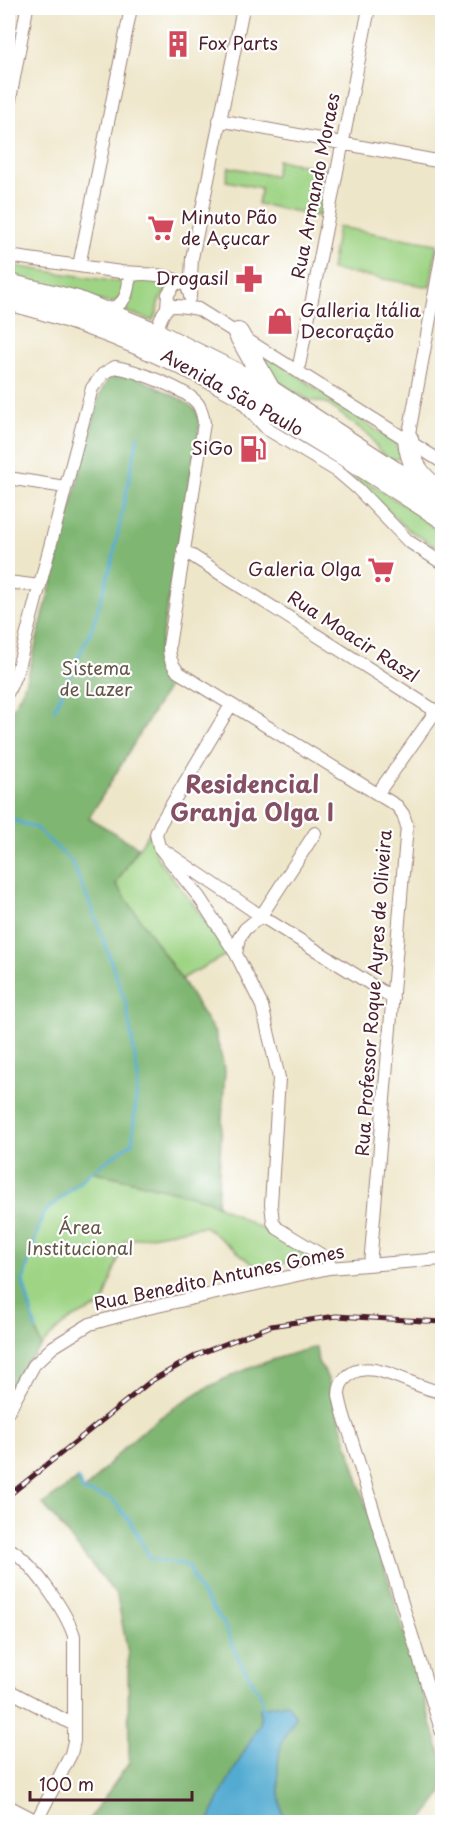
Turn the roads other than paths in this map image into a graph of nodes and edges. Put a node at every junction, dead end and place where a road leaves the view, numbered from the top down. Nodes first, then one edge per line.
1 (27, 8) edge
2 (131, 8) edge
3 (243, 8) edge
4 (369, 8) edge
5 (8, 110) edge
6 (219, 120) junction
7 (342, 144) junction
8 (442, 162) edge
9 (442, 253) edge
10 (8, 256) edge
11 (192, 258) junction
12 (79, 266) junction
13 (125, 277) junction
14 (8, 284) edge
15 (181, 286) junction
16 (8, 300) edge
17 (76, 301) junction
18 (167, 307) junction
19 (198, 309) junction
20 (156, 333) junction
21 (238, 333) junction
22 (163, 354) junction
23 (298, 371) junction
24 (206, 376) junction
25 (270, 390) junction
26 (408, 439) junction
27 (442, 462) edge
28 (8, 478) edge
29 (65, 487) junction
30 (442, 493) edge
31 (442, 499) edge
32 (442, 518) edge
33 (408, 541) junction
34 (183, 550) junction
35 (442, 558) edge
36 (442, 563) edge
37 (8, 582) edge
38 (40, 586) junction
39 (9, 688) edge
40 (231, 705) junction
41 (440, 713) edge
42 (378, 793) junction
43 (315, 833) dead end
44 (159, 847) junction
45 (261, 916) junction
46 (236, 954) junction
47 (362, 980) junction
48 (394, 984) junction
49 (393, 998) junction
50 (442, 1259) edge
51 (370, 1265) junction
52 (329, 1268) junction
53 (442, 1392) edge
54 (8, 1412) edge
55 (8, 1548) edge
56 (8, 1690) edge
57 (74, 1725) junction
58 (442, 1733) edge
59 (8, 1806) edge
60 (36, 1822) edge

1 - 5 street
2 - 12 street
3 - 6 street
4 - 7 street, Rua Armando Moraes
6 - 7 street
6 - 11 street
7 - 8 street
7 - 23 street, Rua Armando Moraes
9 - 26 street
10 - 12 street
11 - 15 street
11 - 15 street
12 - 13 street
13 - 15 street
13 - 17 street
14 - 17 main road, Avenida São Paulo
15 - 18 street
15 - 19 street
16 - 22 main road, Avenida São Paulo
17 - 20 main road, Avenida São Paulo
18 - 19 street
18 - 20 street
19 - 21 street
20 - 22 main road
20 - 25 main road, Avenida São Paulo
21 - 23 street
21 - 25 main road
22 - 24 main road, Avenida São Paulo
23 - 26 street
24 - 32 main road, Avenida São Paulo
24 - 33 street
25 - 31 main road, Avenida São Paulo
26 - 27 street
26 - 30 main road
28 - 29 street
29 - 34 street, Rua Professor Roque Ayres de Oliveira
29 - 38 street
33 - 35 street
33 - 36 street
34 - 40 street, Rua Professor Roque Ayres de Oliveira
34 - 41 street, Rua Moacir Raszl
37 - 38 street
38 - 39 street
40 - 42 street, Rua Professor Roque Ayres de Oliveira
40 - 44 street
41 - 42 street
42 - 48 street, Rua Professor Roque Ayres de Oliveira
43 - 45 street
44 - 45 street
44 - 46 street
45 - 46 street
45 - 47 street
46 - 52 street
47 - 48 street
47 - 49 street
48 - 49 street, Rua Professor Roque Ayres de Oliveira
49 - 51 street, Rua Professor Roque Ayres de Oliveira
50 - 51 street, Rua Benedito Antunes Gomes
51 - 52 street, Rua Benedito Antunes Gomes
52 - 54 street, Rua Benedito Antunes Gomes
53 - 58 street
55 - 57 street
56 - 57 street
57 - 60 street
59 - 60 street

